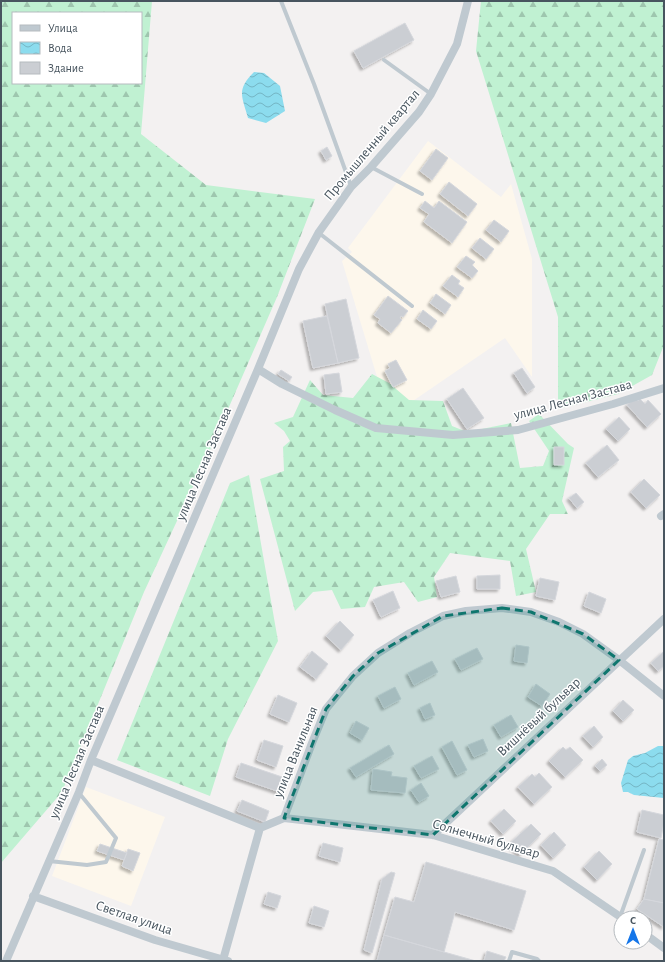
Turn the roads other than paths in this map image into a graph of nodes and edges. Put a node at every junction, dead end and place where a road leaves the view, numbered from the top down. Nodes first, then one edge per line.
1 (281, 1) edge
2 (468, 1) edge
3 (384, 60) dead end
4 (431, 94) junction
5 (371, 167) junction
6 (351, 187) junction
7 (422, 194) dead end
8 (318, 232) junction
9 (412, 306) dead end
10 (258, 369) junction
11 (664, 388) edge
12 (664, 619) edge
13 (619, 660) junction
14 (664, 696) edge
15 (91, 760) junction
16 (79, 792) junction
17 (284, 818) junction
18 (260, 828) junction
19 (433, 835) junction
20 (644, 850) dead end
21 (49, 861) junction
22 (33, 896) junction
23 (623, 910) edge
24 (613, 912) edge
25 (653, 940) edge
26 (664, 948) edge
27 (226, 960) edge
28 (6, 961) edge
29 (509, 961) edge
30 (539, 961) edge

1 - 6 lane
2 - 4 street, Промышленный квартал
3 - 4 lane
4 - 5 street, Промышленный квартал
5 - 6 street, Промышленный квартал
5 - 7 lane
6 - 8 street, Промышленный квартал
8 - 9 lane
8 - 10 street, Промышленный квартал
10 - 11 street, улица Лесная Застава
10 - 15 street, улица Лесная Застава
12 - 13 street, Вишнёвый бульвар
13 - 14 street, улица Ванильная
13 - 17 street, улица Ванильная
13 - 19 street, Вишнёвый бульвар
15 - 16 street, улица Лесная Застава
15 - 18 street
16 - 21 street, улица Лесная Застава
16 - 21 lane
17 - 18 street, Солнечный бульвар
17 - 19 street, Солнечный бульвар
18 - 27 street
19 - 24 street, Солнечный бульвар
20 - 23 lane
21 - 22 street, улица Лесная Застава
22 - 27 street, Светлая улица
22 - 28 street, улица Лесная Застава
25 - 26 street
29 - 30 lane

